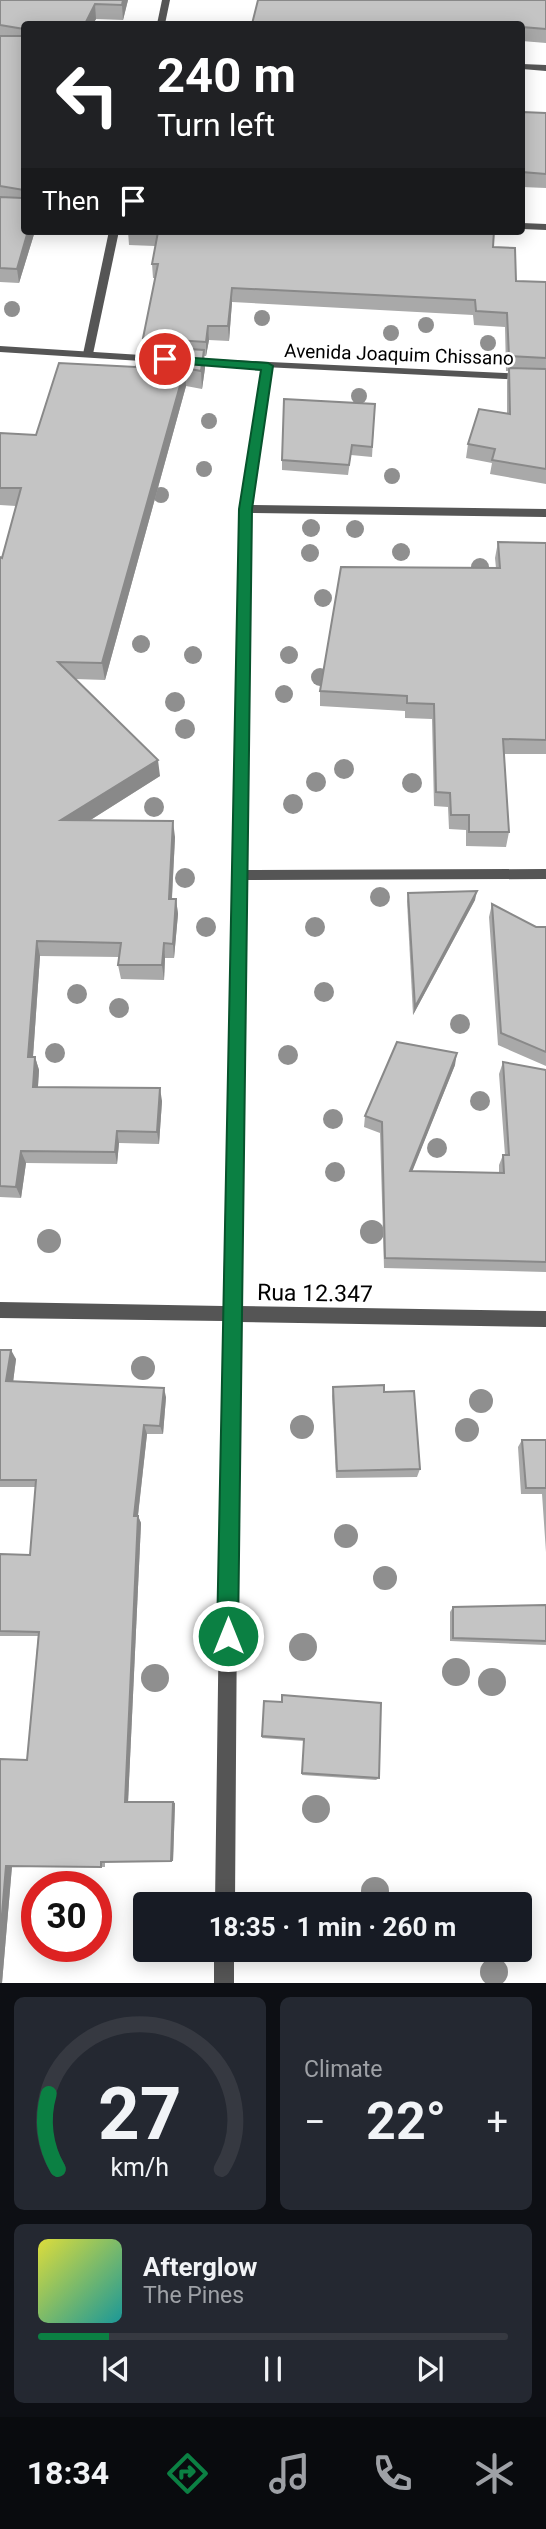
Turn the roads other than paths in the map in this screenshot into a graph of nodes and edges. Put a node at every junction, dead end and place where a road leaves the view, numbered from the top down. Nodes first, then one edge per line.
1 (166, 0) edge
2 (162, 21) edge
3 (525, 67) edge
4 (546, 68) edge
5 (525, 226) edge
6 (546, 227) edge
7 (113, 235) edge
8 (0, 349) edge
9 (88, 354) junction
10 (268, 366) junction
11 (546, 378) edge
12 (246, 509) junction
13 (546, 513) edge
14 (546, 874) edge
15 (241, 875) junction
16 (0, 1310) edge
17 (231, 1314) junction
18 (546, 1319) edge
19 (225, 1892) edge
20 (224, 1962) edge
21 (224, 1983) edge

1 - 2 street
3 - 4 street
5 - 6 street
7 - 9 street
8 - 9 street, Avenida Joaquim Chissano
9 - 10 street, Avenida Joaquim Chissano
10 - 11 street, Avenida Joaquim Chissano
10 - 12 street
12 - 13 street
12 - 15 street
14 - 15 street
15 - 17 street
16 - 17 street, Rua 12.347
17 - 18 street, Rua 12.347
17 - 19 street
20 - 21 street

